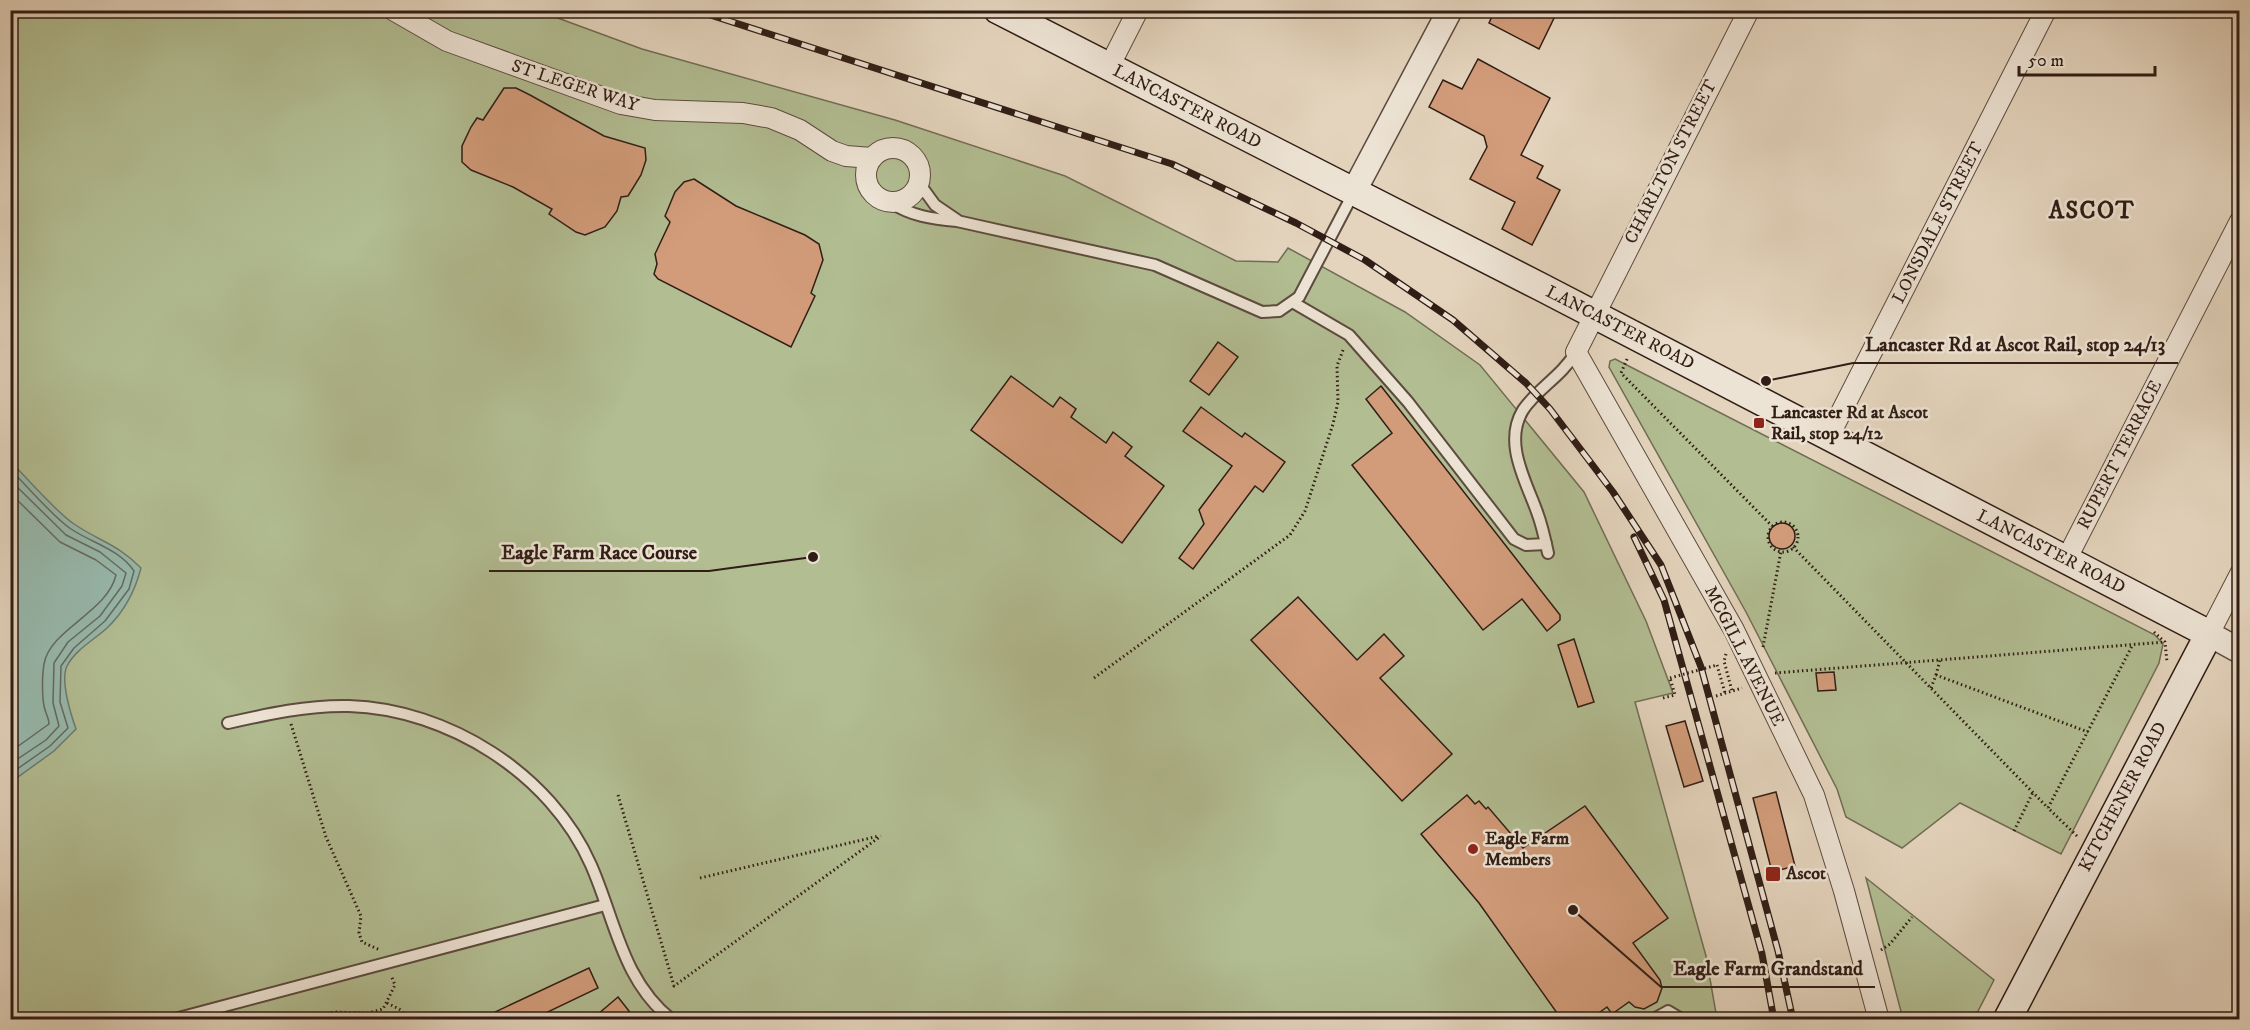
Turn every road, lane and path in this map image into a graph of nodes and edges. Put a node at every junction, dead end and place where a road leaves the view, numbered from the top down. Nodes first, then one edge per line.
1 (393, 10) edge
2 (998, 10) edge
3 (1138, 10) edge
4 (1449, 10) edge
5 (1749, 10) edge
6 (2046, 10) edge
7 (1109, 67) junction
8 (832, 151) junction
9 (872, 158) junction
10 (866, 181) junction
11 (919, 183) junction
12 (1354, 191) junction
13 (890, 202) junction
14 (957, 221) junction
15 (2240, 221) edge
16 (1294, 303) junction
17 (1593, 314) junction
18 (1344, 345) dead end
19 (1576, 352) junction
20 (1627, 359) dead end
21 (1615, 373) dead end
22 (1621, 373) junction
23 (1828, 436) junction
24 (1772, 526) junction
25 (1793, 548) junction
26 (1781, 551) junction
27 (2066, 560) junction
28 (2240, 574) edge
29 (2209, 634) junction
30 (2132, 646) junction
31 (1727, 649) dead end
32 (1762, 650) dead end
33 (2240, 651) edge
34 (1940, 660) junction
35 (1906, 663) junction
36 (2163, 670) dead end
37 (1775, 673) dead end
38 (1936, 675) junction
39 (1094, 678) dead end
40 (1752, 685) dead end
41 (1931, 688) junction
42 (1732, 691) junction
43 (1725, 693) junction
44 (1716, 696) dead end
45 (1663, 698) dead end
46 (288, 711) junction
47 (228, 723) dead end
48 (2088, 732) junction
49 (2033, 792) junction
50 (618, 795) dead end
51 (2049, 808) junction
52 (2014, 831) dead end
53 (2077, 836) dead end
54 (700, 878) dead end
55 (605, 905) junction
56 (1912, 917) dead end
57 (1881, 950) dead end
58 (386, 963) junction
59 (387, 1004) junction
60 (171, 1020) edge
61 (310, 1020) edge
62 (409, 1020) edge
63 (672, 1020) edge
64 (1652, 1020) edge
65 (1683, 1020) edge
66 (1879, 1020) edge
67 (2007, 1020) edge

1 - 8 street, ST LEGER WAY
2 - 7 main road, LANCASTER ROAD
3 - 7 street
4 - 12 street
5 - 17 street, CHARLTON STREET
6 - 23 street, LONSDALE STREET
7 - 12 main road, LANCASTER ROAD
8 - 9 street, ST LEGER WAY
8 - 10 street, ST LEGER WAY
9 - 10 street
9 - 11 street
10 - 13 street
11 - 13 street
11 - 14 lane
12 - 16 lane
12 - 17 main road, LANCASTER ROAD
13 - 14 lane
14 - 16 lane
15 - 27 street, RUPERT TERRACE
16 - 19 lane
17 - 19 street
17 - 23 main road, LANCASTER ROAD
18 - 39 path
19 - 66 street, MCGILL AVENUE
20 - 22 path
21 - 22 path
22 - 24 path
23 - 27 main road, LANCASTER ROAD
24 - 25 path
24 - 26 path
25 - 26 path
25 - 35 path
26 - 32 path
27 - 29 main road, LANCASTER ROAD
28 - 29 street, KITCHENER ROAD
29 - 33 street, LANCASTER ROAD
29 - 67 main road, KITCHENER ROAD
30 - 34 path
30 - 36 path
30 - 48 path
31 - 42 path
34 - 35 path
34 - 38 path
35 - 37 path
35 - 41 path
38 - 41 path
38 - 48 path
40 - 42 path
41 - 49 path
42 - 43 path
43 - 44 path
43 - 45 path, bridge
46 - 47 lane
46 - 55 lane
46 - 58 path
48 - 51 path
49 - 51 path
49 - 52 path
50 - 54 path
51 - 53 path
55 - 58 lane
55 - 63 lane
56 - 57 path
58 - 59 path
58 - 60 lane
59 - 61 path
59 - 62 path
64 - 65 lane

